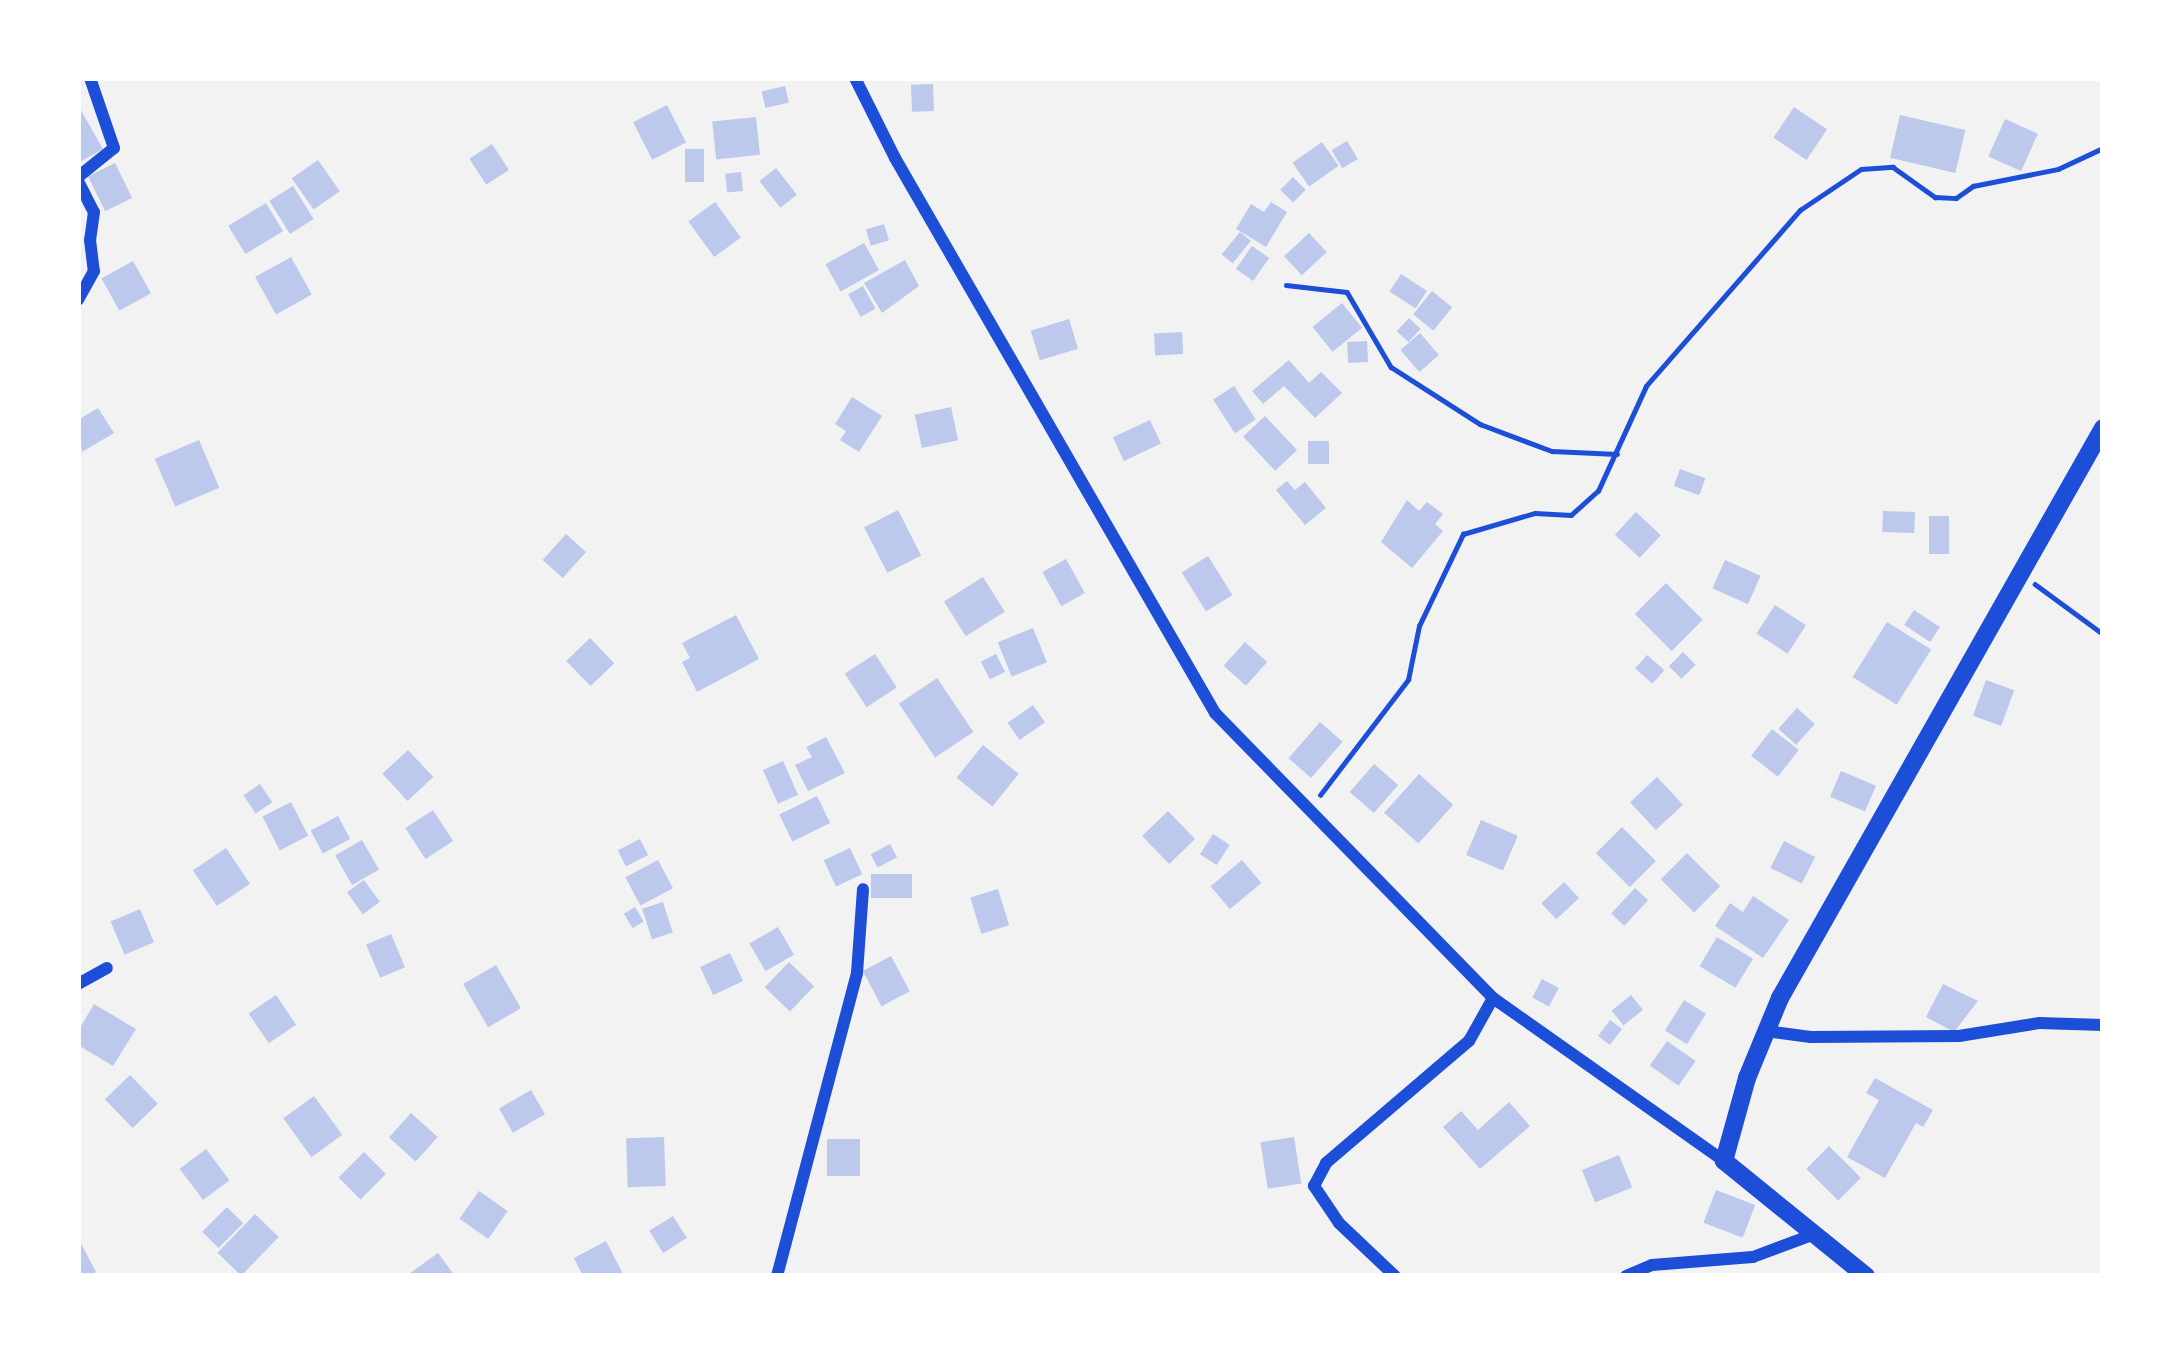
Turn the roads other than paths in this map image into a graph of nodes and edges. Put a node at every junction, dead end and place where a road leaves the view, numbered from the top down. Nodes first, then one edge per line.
1 (90, 78) edge
2 (855, 78) edge
3 (78, 179) edge
4 (78, 300) edge
5 (2103, 428) edge
6 (863, 889) dead end
7 (107, 968) dead end
8 (78, 984) edge
9 (1492, 998) junction
10 (2103, 1025) edge
11 (1766, 1031) junction
12 (1724, 1161) junction
13 (1815, 1234) junction
14 (777, 1276) edge
15 (1395, 1276) edge
16 (1626, 1276) edge
17 (1866, 1276) edge

1 - 3 street
2 - 9 street
3 - 4 street
5 - 11 main road
6 - 14 street
7 - 8 street
9 - 12 street
9 - 15 street
10 - 11 street
11 - 12 main road
12 - 13 main road
13 - 16 street
13 - 17 main road

